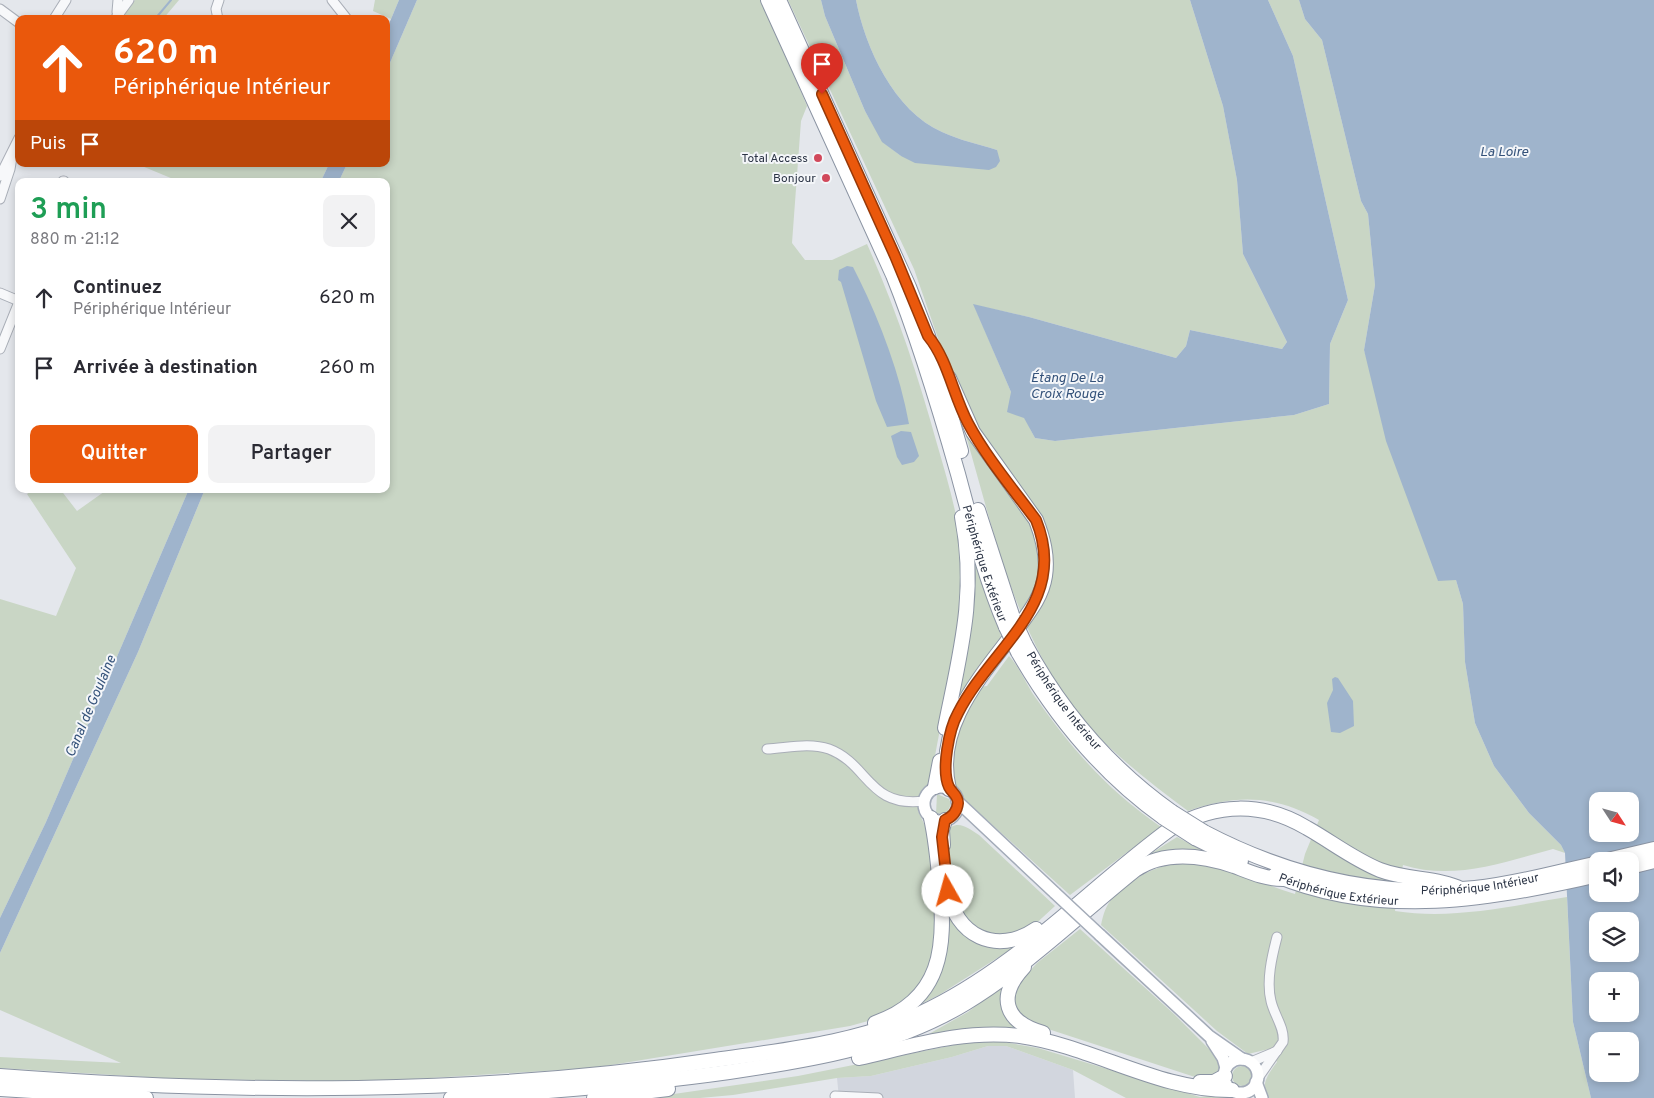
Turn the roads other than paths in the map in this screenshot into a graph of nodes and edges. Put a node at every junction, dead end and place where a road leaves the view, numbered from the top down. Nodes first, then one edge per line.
1 (66, 0) edge
2 (118, 0) edge
3 (129, 0) edge
4 (219, 0) edge
5 (332, 0) edge
6 (768, 0) edge
7 (779, 0) edge
8 (0, 9) edge
9 (57, 15) edge
10 (117, 15) edge
11 (118, 15) edge
12 (217, 15) edge
13 (343, 15) edge
14 (15, 20) edge
15 (14, 151) joint
16 (0, 176) edge
17 (0, 199) edge
18 (0, 293) edge
19 (15, 300) edge
20 (15, 312) edge
21 (928, 336) junction
22 (0, 349) edge
23 (953, 456) junction
24 (1009, 622) junction
25 (1021, 648) joint
26 (766, 749) dead end
27 (942, 788) junction
28 (924, 801) junction
29 (958, 801) junction
30 (943, 817) junction
31 (984, 827) junction
32 (1654, 849) edge
33 (1639, 853) edge
34 (1654, 861) edge
35 (1639, 865) edge
36 (1589, 866) edge
37 (1267, 870) junction
38 (1589, 876) edge
39 (1550, 880) junction
40 (1408, 890) junction
41 (1087, 902) junction
42 (1277, 938) dead end
43 (1209, 1036) junction
44 (823, 1042) junction
45 (1277, 1051) junction
46 (1247, 1061) junction
47 (1225, 1072) junction
48 (0, 1076) edge
49 (1257, 1080) junction
50 (0, 1089) edge
51 (1241, 1093) edge
52 (835, 1096) dead end
53 (146, 1098) edge
54 (452, 1098) edge
55 (594, 1098) edge
56 (878, 1098) edge
57 (1262, 1098) edge

1 - 9 street
2 - 10 street
3 - 11 street
4 - 12 street
5 - 13 street
6 - 23 highway, Périphérique Extérieur
7 - 21 highway, Périphérique Intérieur
8 - 14 street
15 - 16 street
15 - 17 street
18 - 19 street
20 - 22 street
21 - 24 highway, Périphérique Intérieur
21 - 27 highway
23 - 24 highway, Périphérique Extérieur
23 - 27 highway
24 - 25 highway, Périphérique Intérieur, bridge
25 - 37 highway, Périphérique Extérieur, bridge
26 - 28 street
27 - 28 main road
27 - 29 main road
28 - 30 main road
29 - 30 main road
29 - 31 main road
30 - 31 main road
30 - 41 highway
30 - 44 highway
31 - 43 main road, bridge
32 - 33 highway
34 - 35 highway
36 - 39 highway
37 - 40 highway, Périphérique Intérieur
37 - 40 highway, Périphérique Extérieur
37 - 41 highway
38 - 39 highway
39 - 40 highway, Périphérique Intérieur
39 - 40 highway, Périphérique Extérieur
40 - 41 highway
41 - 44 highway
41 - 47 highway
41 - 54 highway
42 - 45 street
43 - 46 main road
43 - 47 main road
44 - 48 highway
45 - 46 street
45 - 49 street
46 - 47 main road
46 - 49 main road
47 - 51 main road
49 - 51 main road
49 - 57 main road
50 - 53 highway
51 - 55 highway
52 - 56 street

